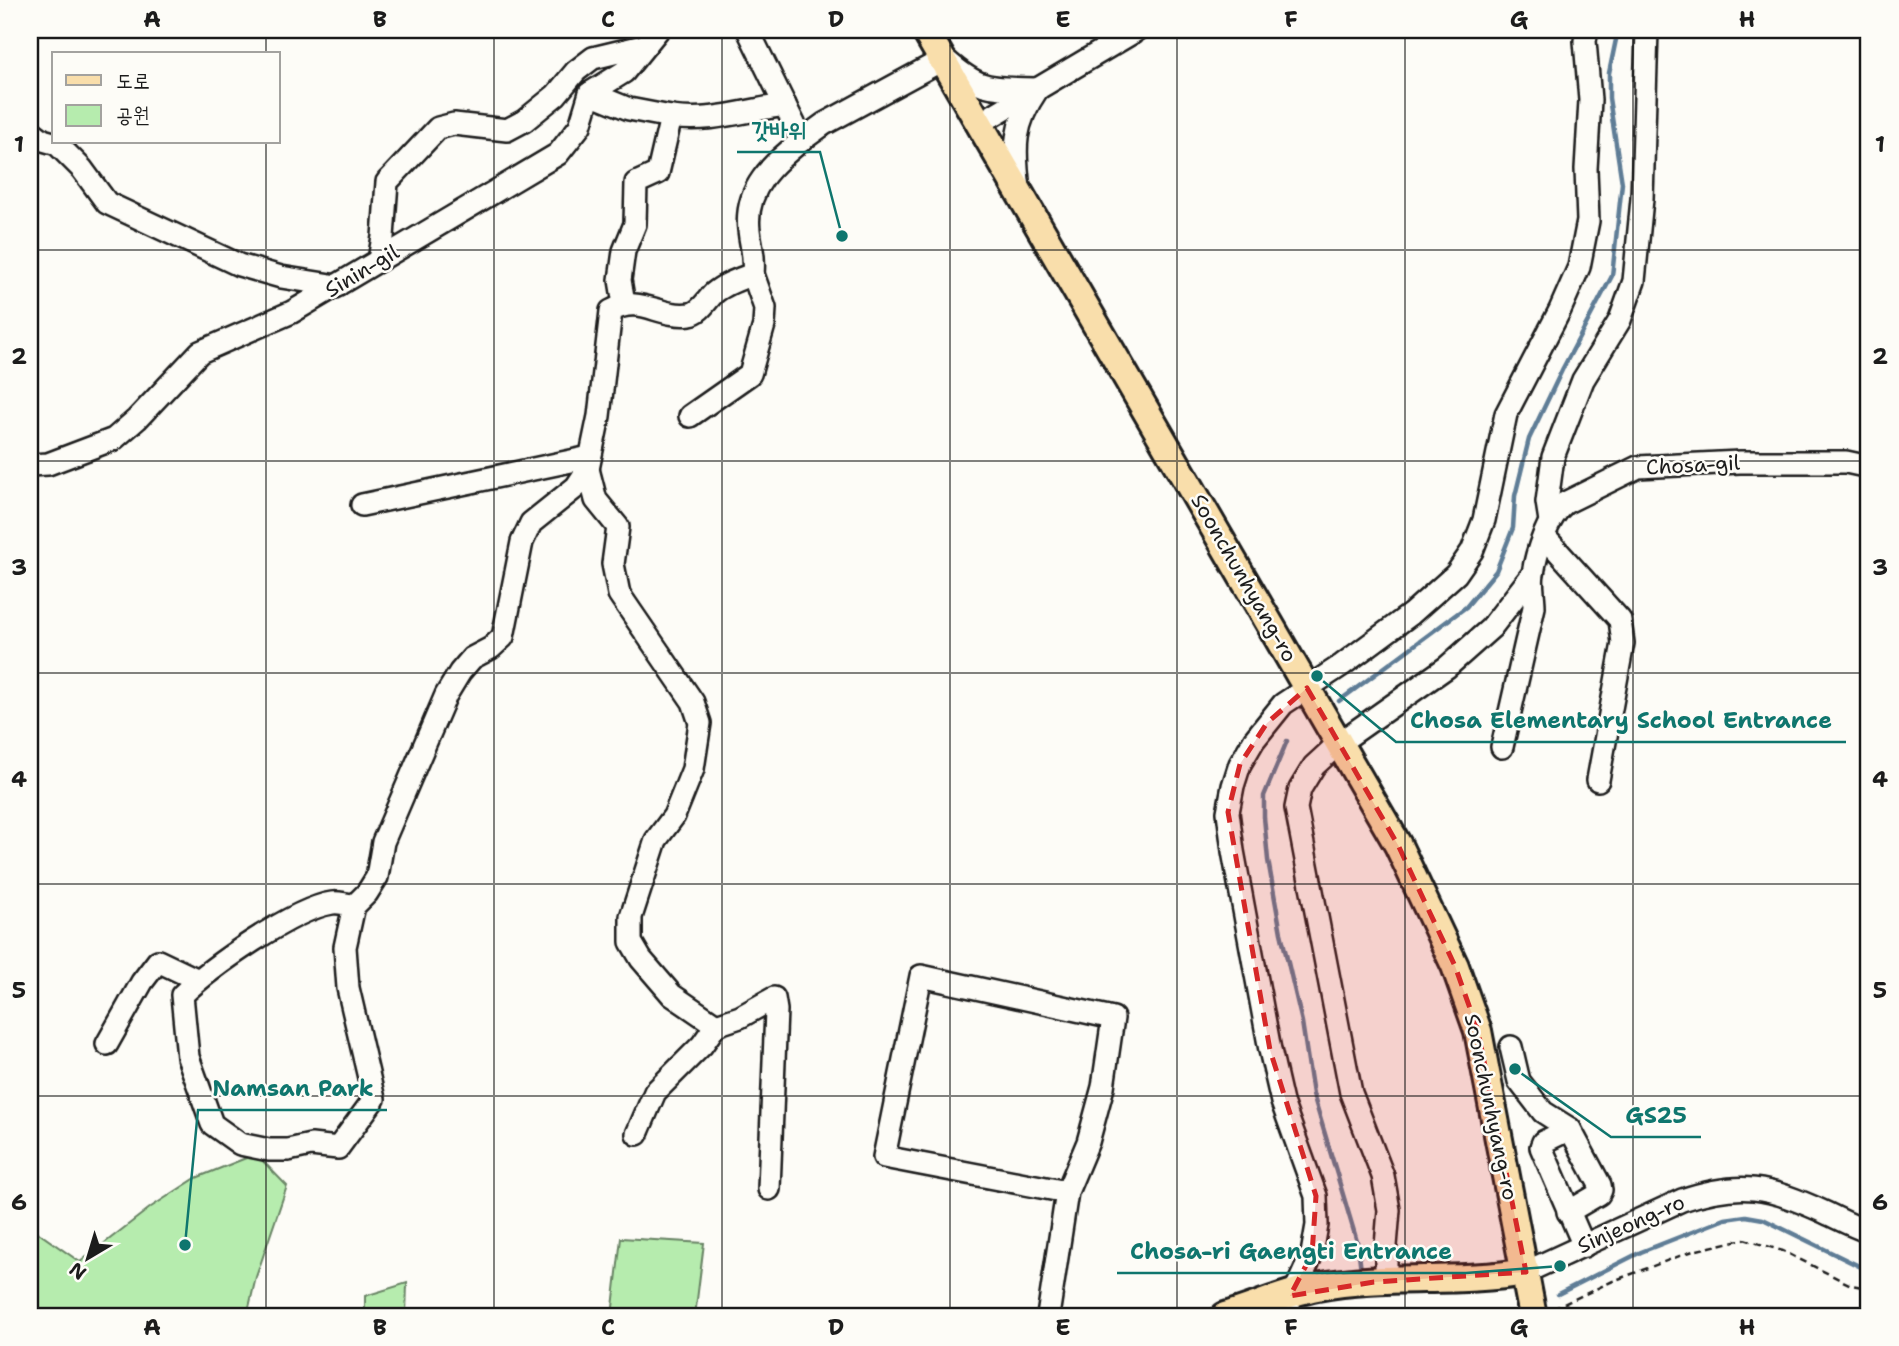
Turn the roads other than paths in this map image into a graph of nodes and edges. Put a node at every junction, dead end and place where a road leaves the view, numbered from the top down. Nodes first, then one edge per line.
1 (658, 30) edge
2 (748, 30) edge
3 (925, 30) edge
4 (1137, 30) edge
5 (1587, 30) edge
6 (1647, 30) edge
7 (643, 46) junction
8 (941, 57) junction
9 (1038, 89) junction
10 (590, 93) junction
11 (785, 105) junction
12 (671, 117) junction
13 (980, 123) junction
14 (34, 137) edge
15 (802, 140) junction
16 (52, 142) edge
17 (57, 144) edge
18 (1019, 191) junction
19 (379, 260) junction
20 (753, 274) junction
21 (337, 286) junction
22 (624, 304) junction
23 (690, 416) dead end
24 (589, 463) junction
25 (39, 464) edge
26 (1869, 467) edge
27 (30, 480) edge
28 (362, 505) dead end
29 (1547, 529) junction
30 (1532, 576) junction
31 (1307, 688) junction
32 (1339, 743) junction
33 (1503, 747) dead end
34 (1598, 780) dead end
35 (354, 906) junction
36 (198, 980) junction
37 (716, 1025) junction
38 (107, 1044) dead end
39 (1511, 1047) dead end
40 (1570, 1129) junction
41 (637, 1133) dead end
42 (769, 1189) dead end
43 (1067, 1192) junction
44 (1568, 1212) junction
45 (1869, 1231) edge
46 (1584, 1246) junction
47 (1526, 1272) junction
48 (1386, 1281) junction
49 (1289, 1306) edge
50 (1542, 1313) edge
51 (1048, 1316) edge
52 (1225, 1316) edge

1 - 7 street
2 - 11 street
3 - 8 main road, Soonchunhyang-ro
4 - 9 street
5 - 31 street
6 - 29 street
7 - 10 street
7 - 19 street
8 - 9 street
8 - 13 main road, Soonchunhyang-ro
8 - 15 street
9 - 13 street
9 - 18 street
10 - 12 street
10 - 19 street, Sinin-gil
11 - 12 street
11 - 15 street
12 - 22 street
13 - 18 main road, Soonchunhyang-ro
14 - 16 street
15 - 20 street
17 - 21 street
18 - 31 main road, Soonchunhyang-ro
19 - 21 street, Sinin-gil
20 - 22 street
20 - 23 street
21 - 25 street, Sinin-gil
22 - 24 street
24 - 28 street
24 - 35 street
24 - 37 street
25 - 27 street
26 - 29 street, Chosa-gil
29 - 30 street
29 - 34 street
30 - 32 street
30 - 33 street
31 - 32 main road, Soonchunhyang-ro
31 - 49 street
32 - 47 main road, Soonchunhyang-ro
32 - 48 street
35 - 36 street
35 - 36 street
36 - 38 street
37 - 41 street
37 - 42 street
39 - 40 street
40 - 44 street
40 - 44 street
43 - 43 street
43 - 51 street
44 - 46 street
45 - 46 street, Sinjeong-ro
46 - 47 street, Sinjeong-ro
47 - 48 main road, Sinjeong-ro
47 - 50 main road, Soonchunhyang-ro
48 - 49 main road, Sinjeong-ro
49 - 52 main road, Sinjeong-ro

